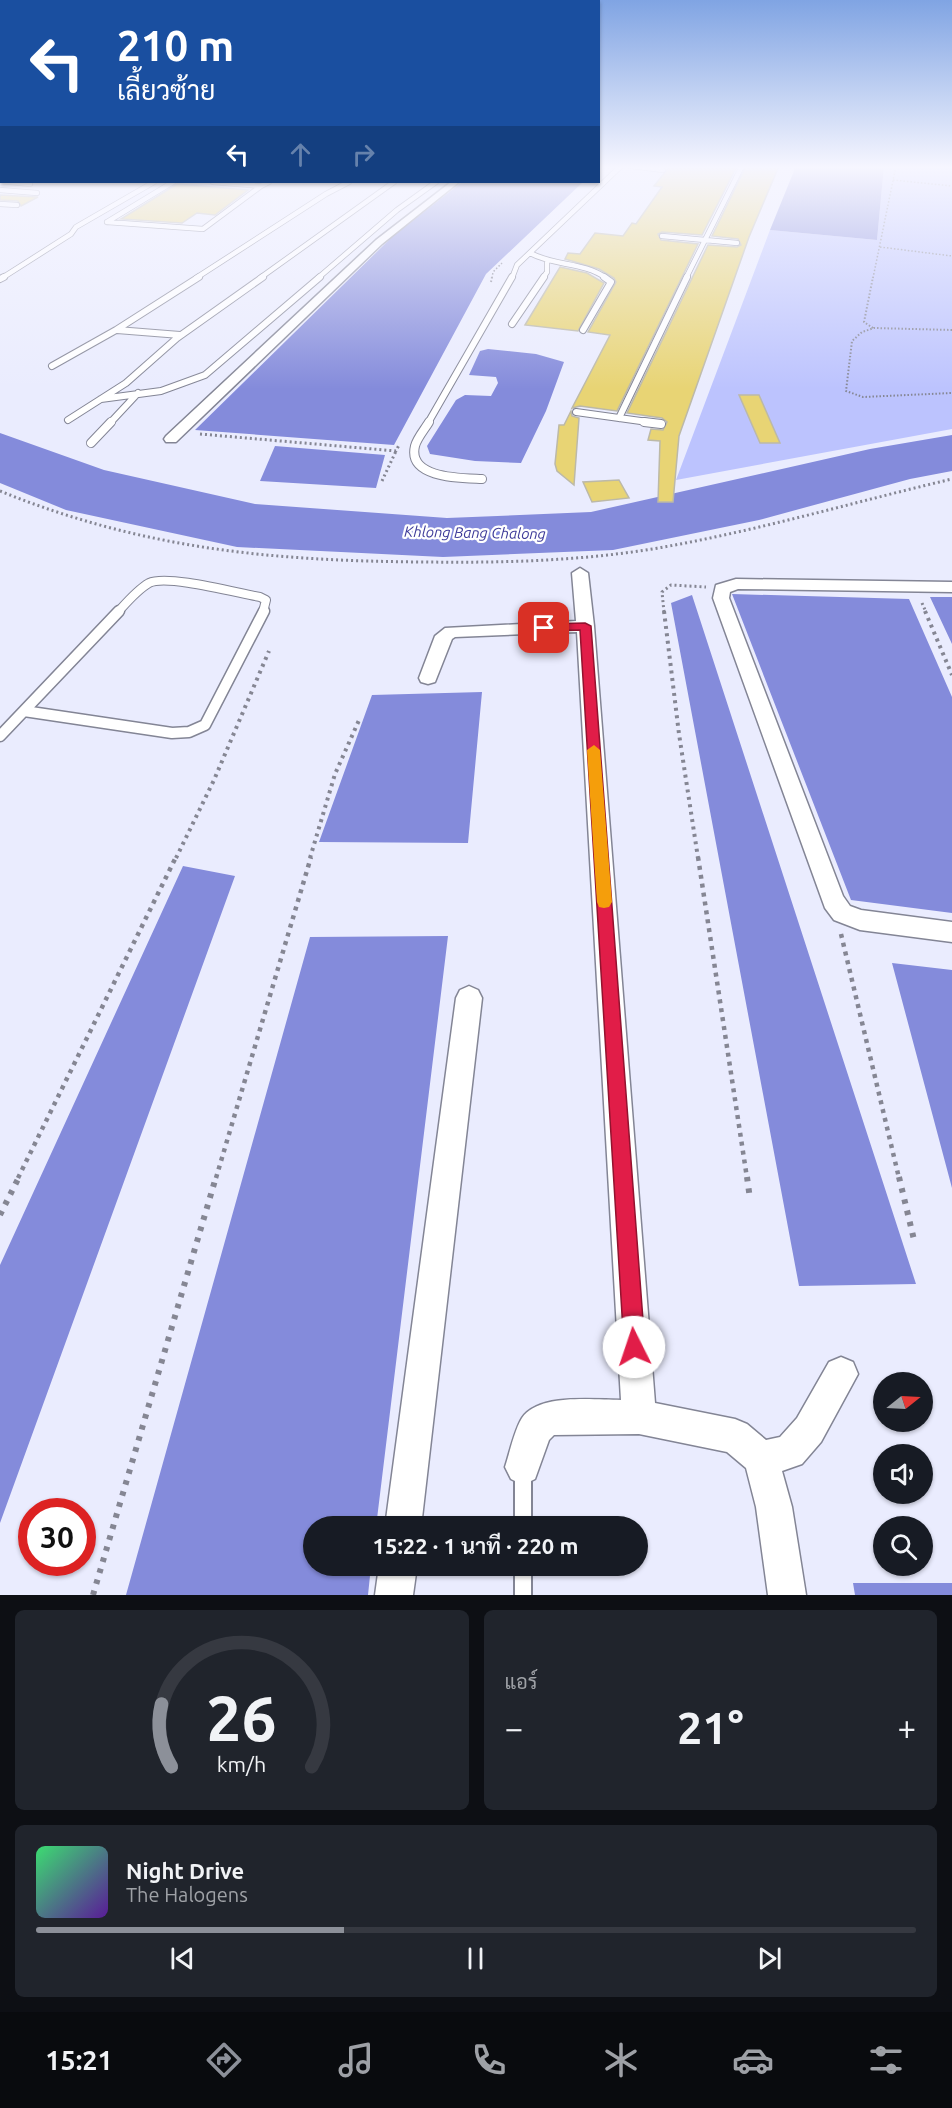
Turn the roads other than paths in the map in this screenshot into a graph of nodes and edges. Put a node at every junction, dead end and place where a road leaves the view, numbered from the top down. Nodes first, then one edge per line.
1 (61, 240) edge
2 (254, 240) edge
3 (312, 240) edge
4 (362, 240) edge
5 (381, 240) edge
6 (543, 240) edge
7 (704, 240) edge
8 (709, 240) edge
9 (737, 243) dead end
10 (530, 253) junction
11 (547, 262) junction
12 (0, 279) edge
13 (512, 324) dead end
14 (116, 330) junction
15 (583, 330) dead end
16 (180, 335) junction
17 (52, 366) dead end
18 (138, 393) junction
19 (101, 399) junction
20 (576, 412) dead end
21 (619, 418) junction
22 (68, 420) dead end
23 (661, 424) dead end
24 (171, 440) dead end
25 (92, 442) dead end
26 (482, 479) dead end
27 (580, 573) dead end
28 (952, 587) edge
29 (585, 626) junction
30 (428, 678) dead end
31 (24, 711) junction
32 (0, 736) edge
33 (952, 932) edge
34 (469, 998) dead end
35 (841, 1374) dead end
36 (639, 1417) junction
37 (761, 1458) junction
38 (523, 1467) joint
39 (404, 1516) edge
40 (523, 1516) edge
41 (397, 1576) edge
42 (523, 1576) edge
43 (394, 1595) edge
44 (523, 1595) edge
45 (787, 1595) edge

1 - 12 lane
2 - 14 lane
3 - 16 lane
4 - 18 lane
5 - 24 street
6 - 10 lane
7 - 21 lane
8 - 9 lane
10 - 11 lane
10 - 26 lane
11 - 13 lane
11 - 15 lane
14 - 16 lane
14 - 17 lane
16 - 19 lane
18 - 19 lane
18 - 25 lane
19 - 22 lane
20 - 21 lane
21 - 23 lane
27 - 29 street
28 - 33 street
29 - 30 street
29 - 36 street
31 - 31 lane
31 - 32 lane
34 - 39 street
35 - 37 street
36 - 37 street
36 - 38 street
37 - 45 street
38 - 40 lane
41 - 43 street
42 - 44 lane

